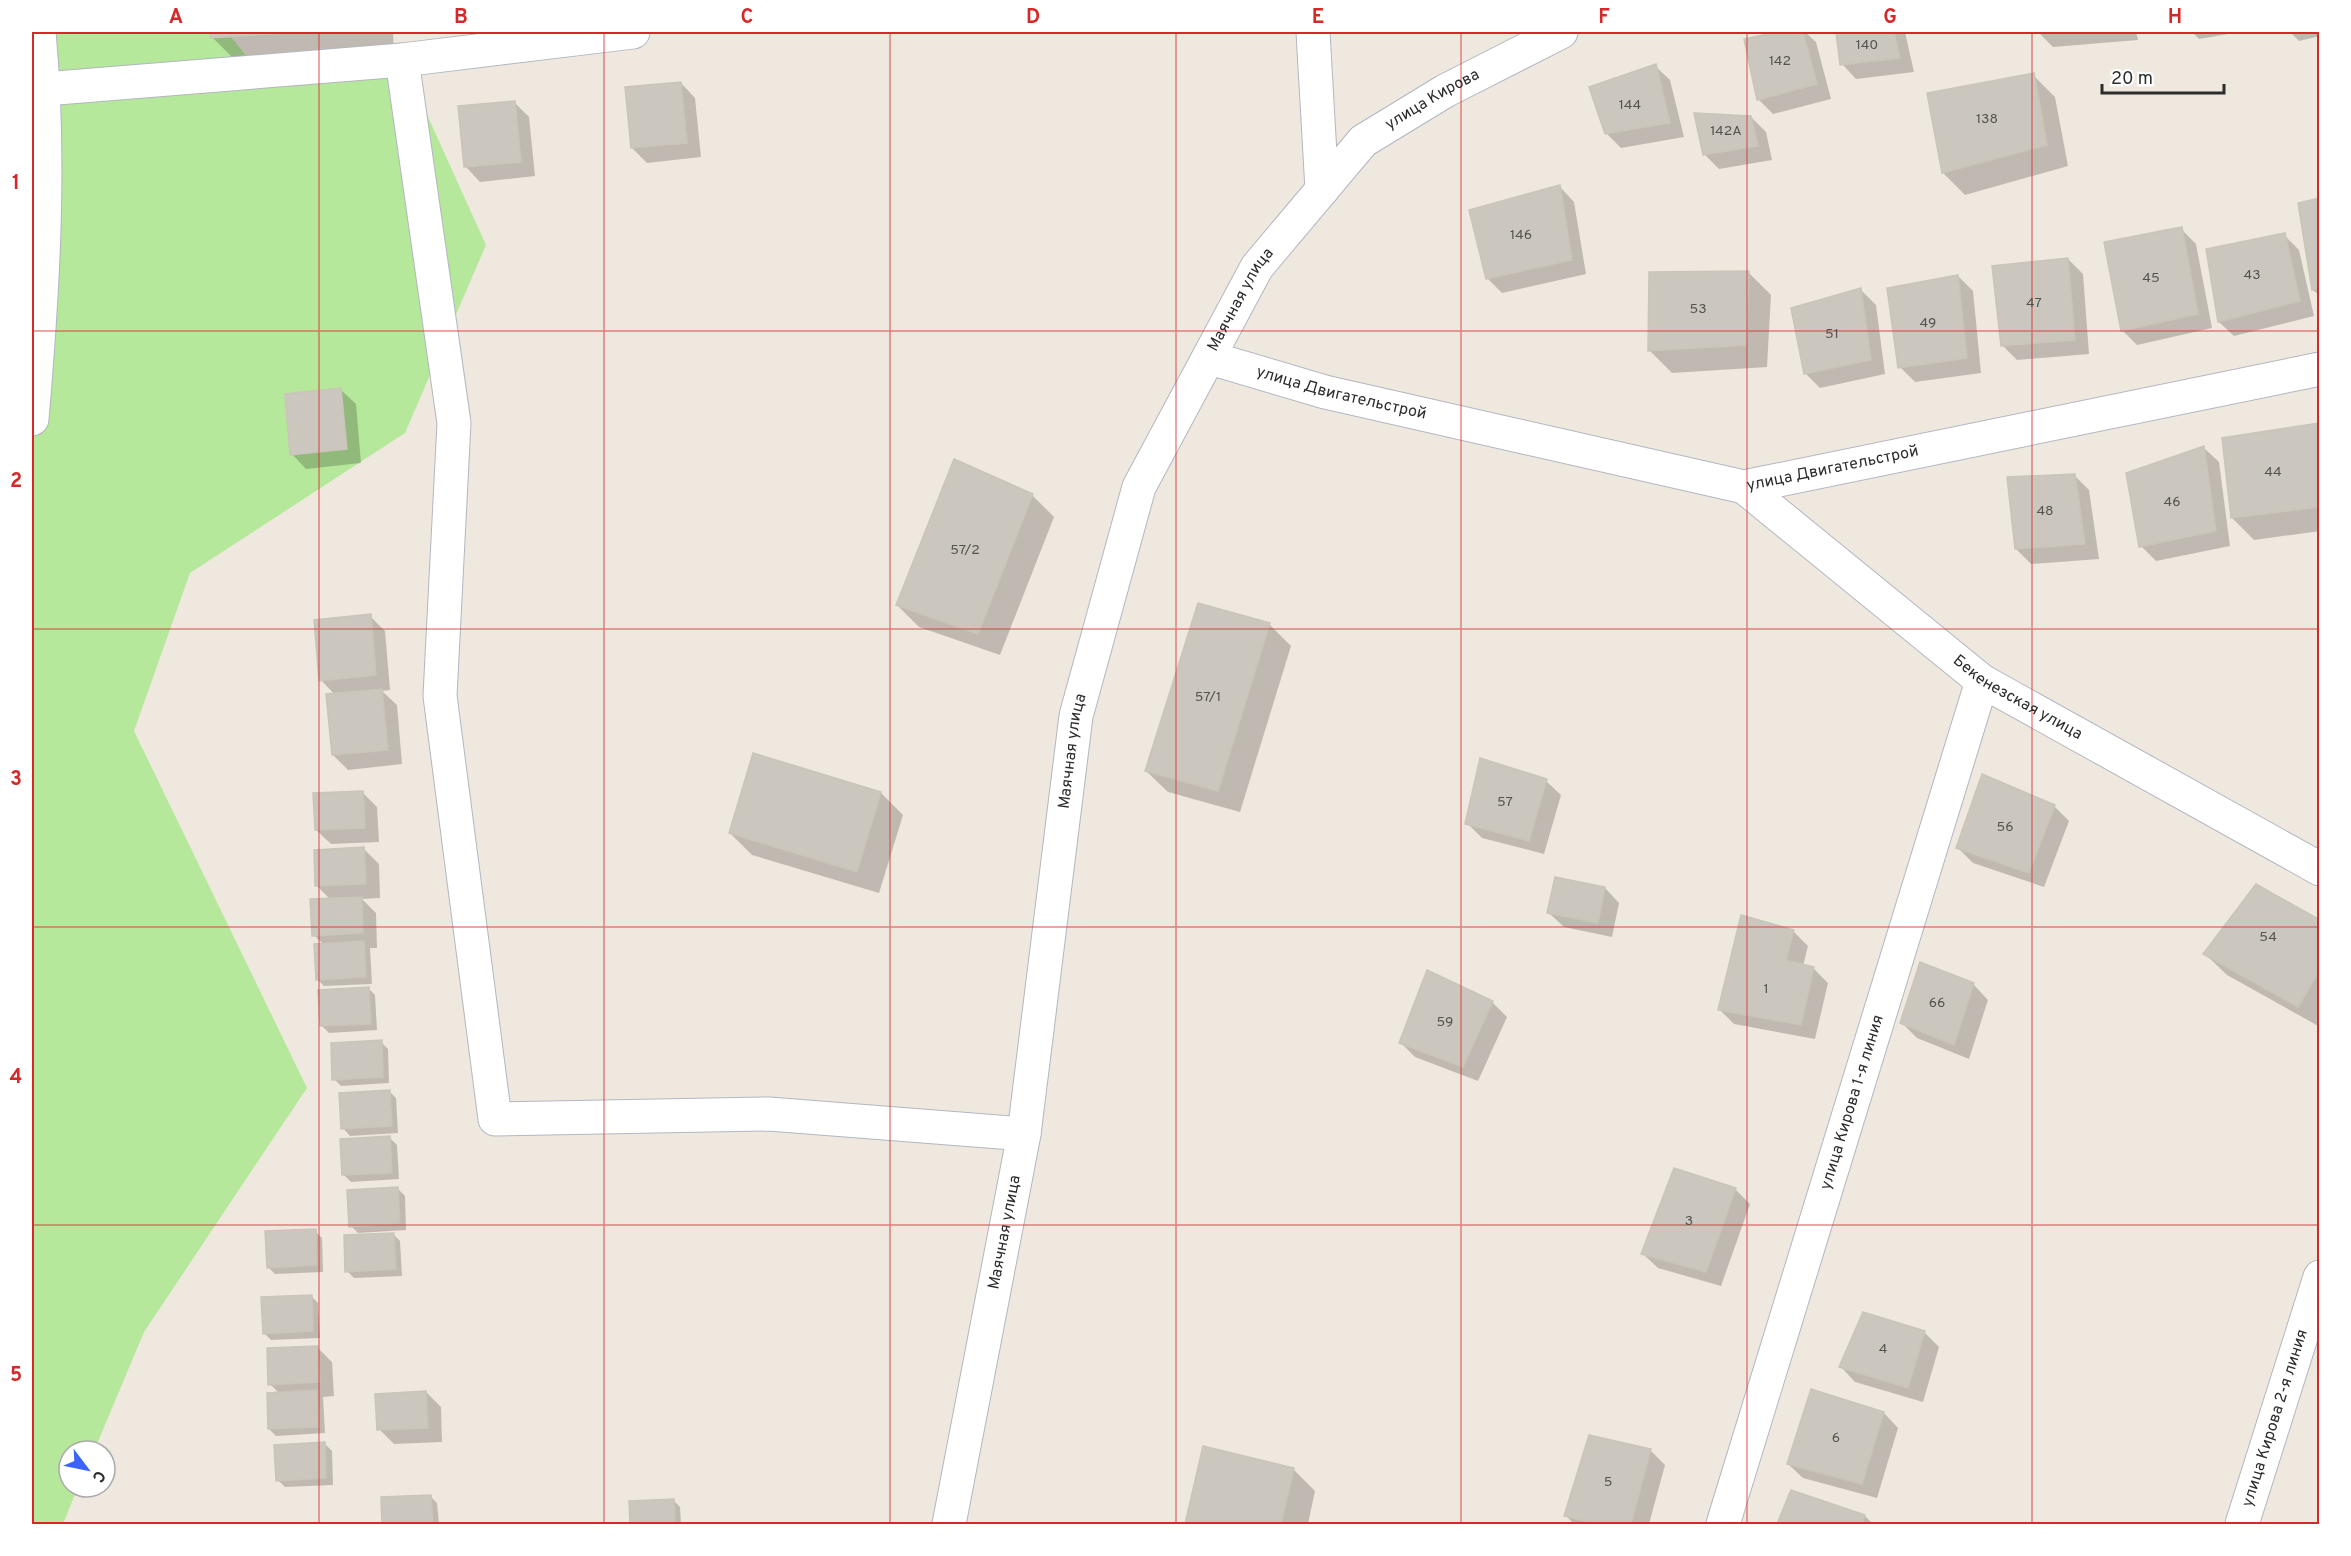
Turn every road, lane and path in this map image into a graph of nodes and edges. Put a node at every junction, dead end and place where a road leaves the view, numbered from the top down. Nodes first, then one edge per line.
1 (39, 32) edge
2 (633, 32) edge
3 (1312, 32) edge
4 (1561, 32) edge
5 (402, 60) junction
6 (38, 90) edge
7 (1323, 190) junction
8 (1210, 358) junction
9 (2319, 369) edge
10 (32, 419) edge
11 (1744, 487) junction
12 (1982, 681) junction
13 (2319, 869) edge
14 (1024, 1134) junction
15 (2319, 1277) edge
16 (949, 1524) edge
17 (1723, 1524) edge
18 (2242, 1524) edge

1 - 6 street
2 - 5 street
3 - 7 street
4 - 7 street, улица Кирова
5 - 6 street
5 - 14 street
6 - 10 street
7 - 8 street, Маячная улица
8 - 11 street, улица Двигательстрой
8 - 14 street, Маячная улица
9 - 11 street, улица Двигательстрой
11 - 12 street, Бекенезская улица
12 - 13 street, Бекенезская улица
12 - 17 street, улица Кирова 1-я линия
14 - 16 street, Маячная улица
15 - 18 street, улица Кирова 2-я линия

